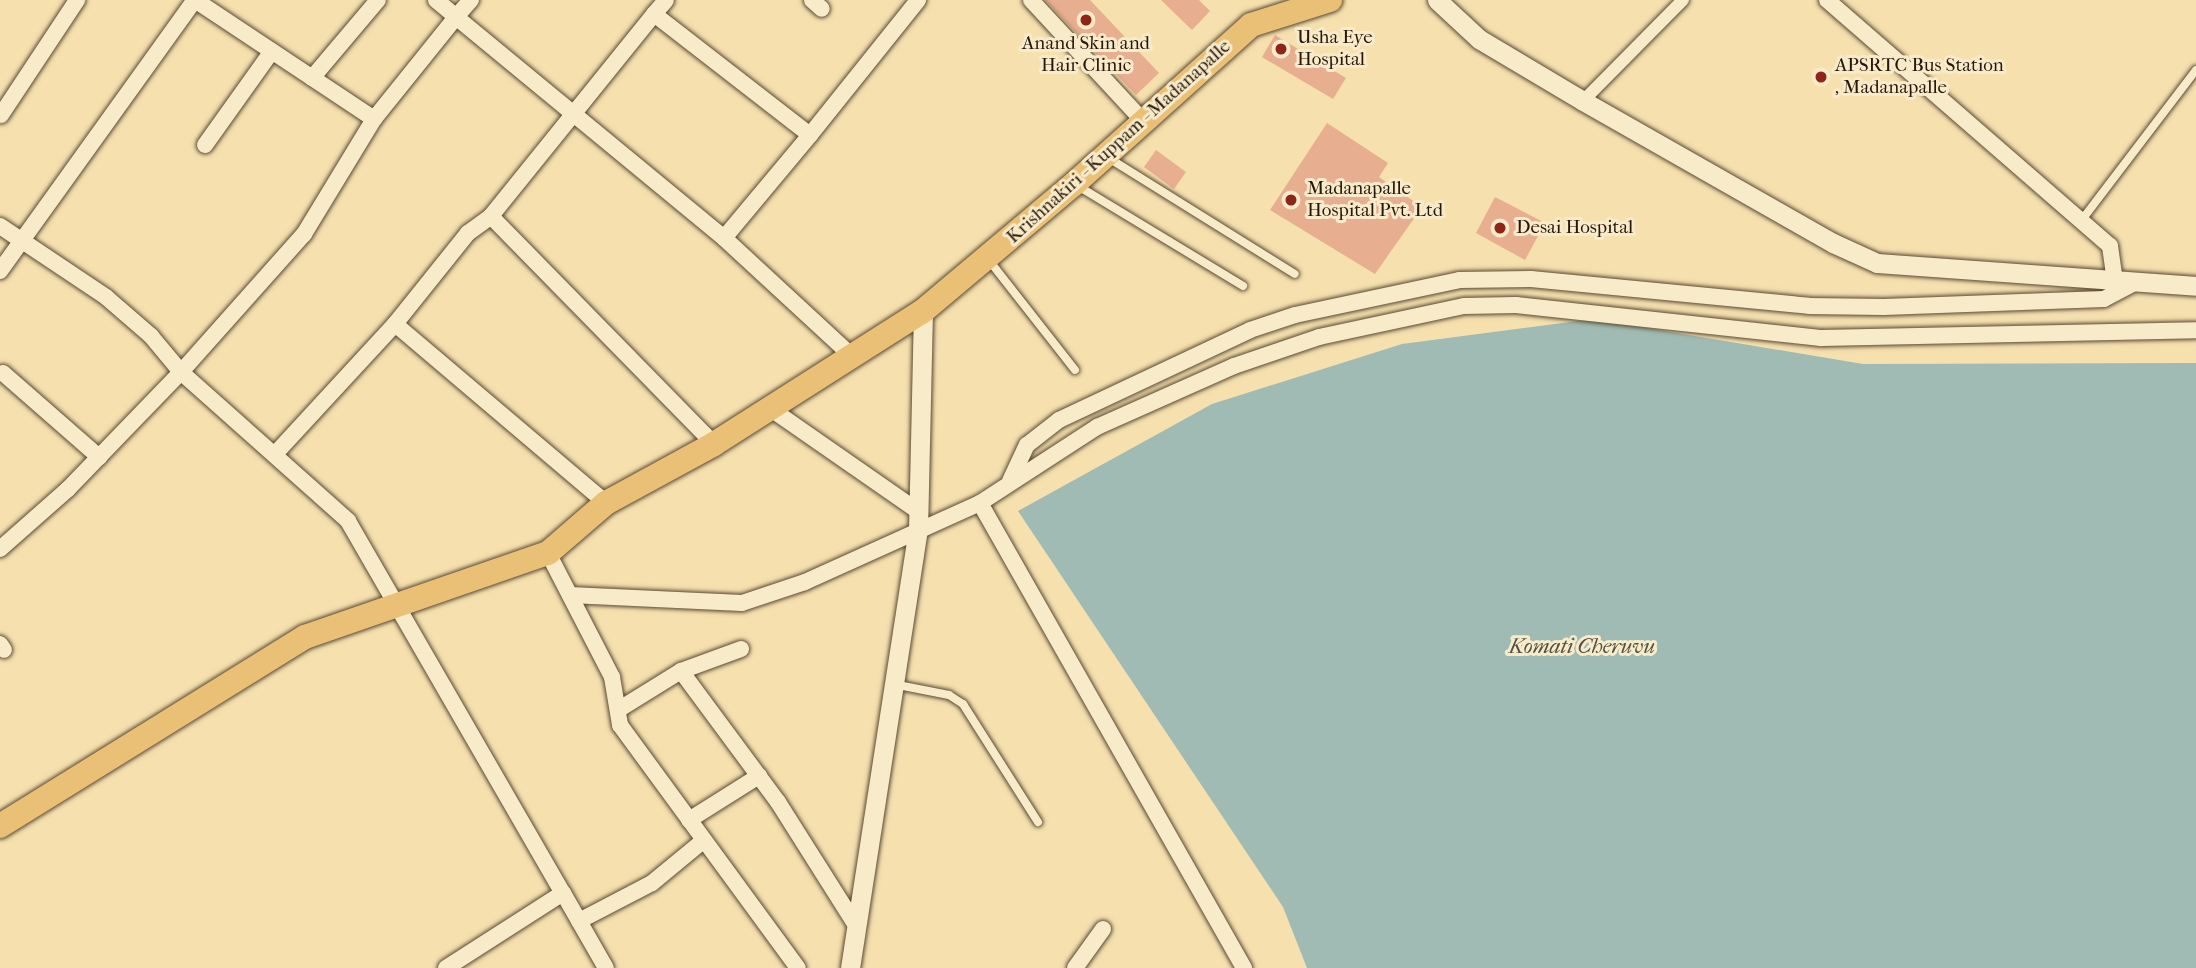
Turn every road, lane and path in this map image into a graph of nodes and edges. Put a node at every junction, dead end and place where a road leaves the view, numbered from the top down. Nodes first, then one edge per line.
1 (77, 0) edge
2 (195, 0) edge
3 (379, 0) edge
4 (436, 0) edge
5 (471, 0) edge
6 (666, 0) edge
7 (918, 0) edge
8 (1031, 0) edge
9 (1330, 0) edge
10 (1437, 0) edge
11 (1684, 0) edge
12 (1827, 0) edge
13 (654, 14) junction
14 (456, 17) junction
15 (272, 51) junction
16 (2196, 70) edge
17 (312, 78) junction
18 (1583, 101) junction
19 (1, 115) edge
20 (575, 115) junction
21 (374, 119) junction
22 (1143, 121) junction
23 (810, 135) junction
24 (205, 145) dead end
25 (1106, 156) junction
26 (1074, 184) junction
27 (491, 216) junction
28 (2081, 221) junction
29 (0, 226) edge
30 (724, 238) junction
31 (22, 240) junction
32 (988, 259) junction
33 (0, 271) edge
34 (1295, 274) dead end
35 (2115, 281) junction
36 (2136, 282) junction
37 (1243, 286) dead end
38 (2196, 286) edge
39 (923, 311) junction
40 (395, 324) junction
41 (2196, 330) edge
42 (852, 355) junction
43 (1075, 370) dead end
44 (181, 372) junction
45 (3, 373) dead end
46 (771, 409) junction
47 (714, 444) junction
48 (276, 453) junction
49 (99, 457) junction
50 (1010, 481) junction
51 (607, 503) junction
52 (980, 503) junction
53 (919, 522) junction
54 (3, 540) edge
55 (548, 553) junction
56 (570, 595) junction
57 (395, 606) junction
58 (741, 649) dead end
59 (681, 671) junction
60 (892, 684) junction
61 (618, 710) junction
62 (759, 776) junction
63 (689, 820) junction
64 (1038, 822) dead end
65 (0, 826) edge
66 (704, 840) junction
67 (564, 893) junction
68 (579, 921) junction
69 (857, 927) junction
70 (1103, 929) dead end
71 (446, 968) edge
72 (606, 968) edge
73 (798, 968) edge
74 (850, 968) edge
75 (1075, 968) edge
76 (1244, 968) edge

1 - 19 street
2 - 15 street
2 - 31 street
3 - 17 street
4 - 14 street
5 - 14 street
6 - 13 street
7 - 23 street
8 - 22 street
9 - 22 main road, Krishnakiri - Kuppam - Madanapalle
10 - 18 street
11 - 18 street
12 - 28 street
13 - 20 street
13 - 23 street
14 - 20 street
14 - 21 street
15 - 17 street
15 - 24 street
16 - 28 lane
17 - 21 street
18 - 35 street
20 - 27 street
20 - 30 street
21 - 44 street
22 - 25 main road, Krishnakiri - Kuppam - Madanapalle
23 - 30 street
25 - 26 main road, Krishnakiri - Kuppam - Madanapalle
25 - 34 lane
26 - 32 main road, Krishnakiri - Kuppam - Madanapalle
26 - 37 lane
27 - 40 street
27 - 47 street
28 - 35 street
29 - 31 street
30 - 42 street
31 - 33 street
31 - 44 street
32 - 39 main road, Krishnakiri - Kuppam - Madanapalle
32 - 43 lane
35 - 36 street
36 - 38 street
36 - 50 street
39 - 42 main road, Krishnakiri - Kuppam - Madanapalle
39 - 53 street
40 - 48 street
40 - 51 street
41 - 50 street
42 - 46 main road, Krishnakiri - Kuppam - Madanapalle
44 - 48 street
44 - 49 street
45 - 49 street
46 - 47 main road, Krishnakiri - Kuppam - Madanapalle
46 - 53 street
47 - 51 main road, Krishnakiri - Kuppam - Madanapalle
48 - 57 street
49 - 54 street
50 - 52 street
51 - 55 main road, Krishnakiri - Kuppam - Madanapalle
52 - 53 street
52 - 76 street
53 - 56 street
53 - 60 street
55 - 56 street
55 - 57 main road
56 - 61 street
57 - 65 main road
57 - 67 street
58 - 59 street
59 - 61 street
59 - 62 street
60 - 64 lane
60 - 69 street
61 - 63 street
62 - 63 street
62 - 69 street
63 - 66 street
66 - 68 street
66 - 73 street
67 - 68 street
67 - 71 street
68 - 72 street
69 - 74 street
70 - 75 street

